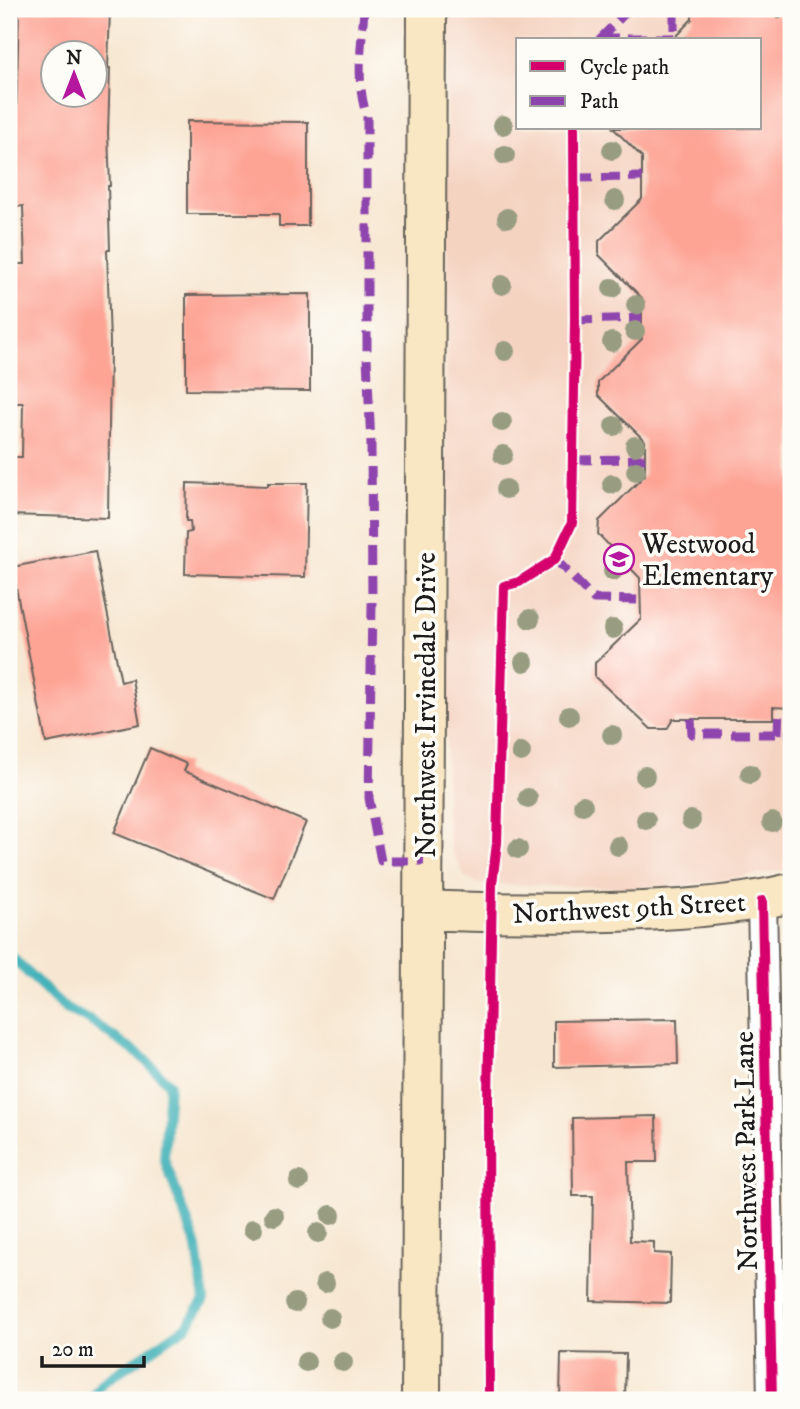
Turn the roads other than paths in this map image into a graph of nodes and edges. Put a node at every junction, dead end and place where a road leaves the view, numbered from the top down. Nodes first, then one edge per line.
1 (427, 9) edge
2 (777, 897) edge
3 (424, 910) junction
4 (421, 1400) edge
5 (772, 1400) edge

1 - 3 main road, Northwest Irvinedale Drive
2 - 3 main road, Northwest 9th Street
2 - 5 street, Northwest Park Lane
3 - 4 main road, Northwest Irvinedale Drive

